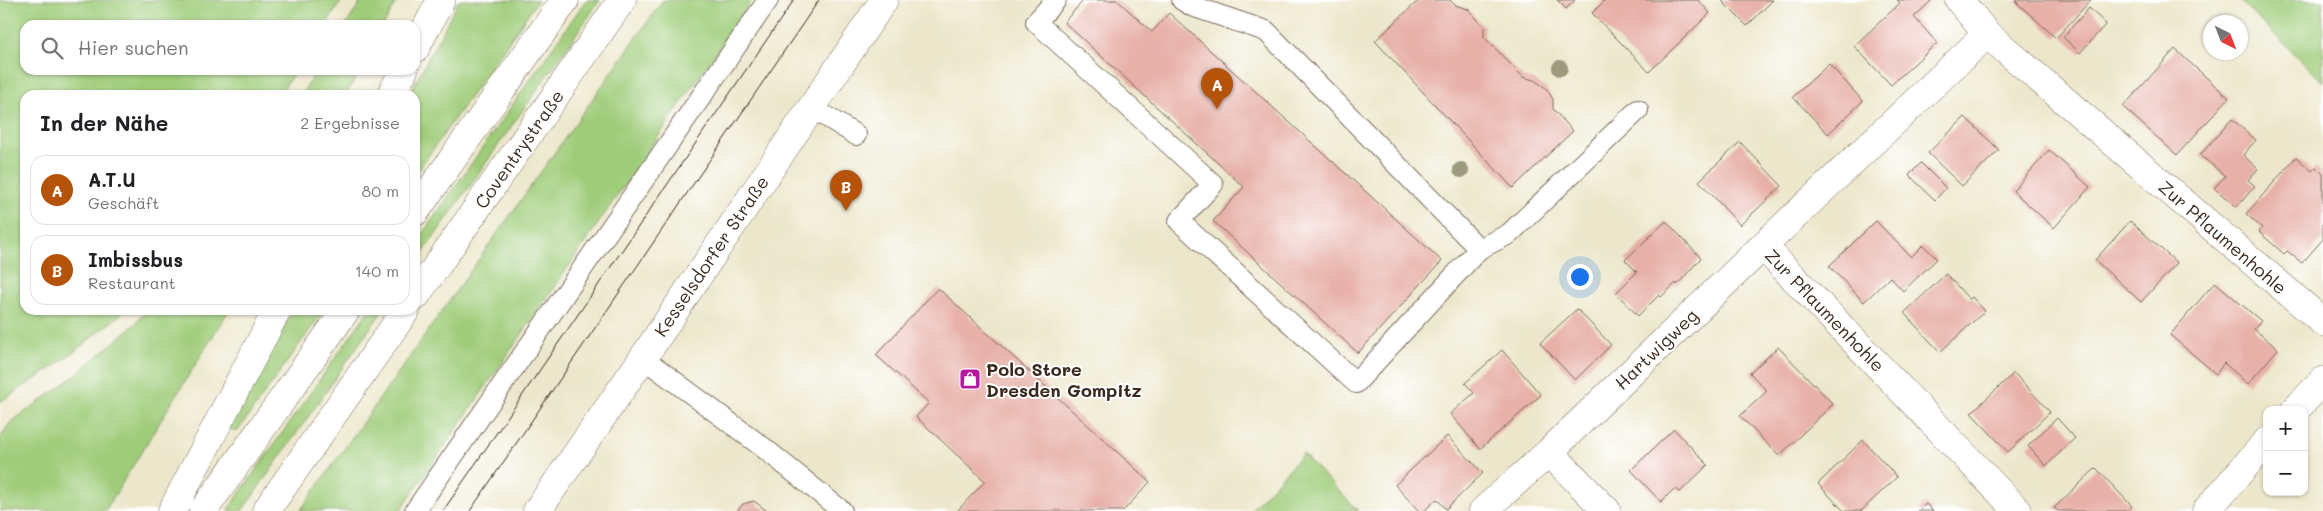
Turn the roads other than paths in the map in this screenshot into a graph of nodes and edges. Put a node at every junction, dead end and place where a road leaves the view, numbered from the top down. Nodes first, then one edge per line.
1 (441, 0) edge
2 (565, 0) edge
3 (622, 0) edge
4 (768, 0) edge
5 (884, 0) edge
6 (1056, 0) edge
7 (1182, 0) edge
8 (1959, 0) edge
9 (1987, 34) junction
10 (420, 40) edge
11 (401, 75) edge
12 (394, 90) edge
13 (811, 107) junction
14 (1638, 110) dead end
15 (856, 135) dead end
16 (420, 205) edge
17 (1762, 246) junction
18 (1478, 249) junction
19 (420, 290) edge
20 (274, 315) edge
21 (342, 315) edge
22 (403, 315) edge
23 (2323, 322) edge
24 (643, 358) junction
25 (2323, 381) edge
26 (2299, 406) edge
27 (2263, 446) edge
28 (1549, 452) junction
29 (172, 511) edge
30 (203, 511) edge
31 (266, 511) edge
32 (415, 511) edge
33 (537, 511) edge
34 (842, 511) edge
35 (1483, 511) edge
36 (1608, 511) edge
37 (2018, 511) edge
38 (2206, 511) edge

1 - 10 main road
2 - 16 main road
3 - 19 main road, Coventrystraße
4 - 32 lane
5 - 13 main road, Kesselsdorfer Straße
6 - 18 lane
7 - 18 lane
8 - 9 main road, Zur Pflaumenhohle
9 - 17 main road, Zur Pflaumenhohle
9 - 23 main road, Zur Pflaumenhohle
11 - 12 main road
13 - 15 lane
13 - 24 main road, Kesselsdorfer Straße
14 - 18 lane
17 - 28 main road, Hartwigweg
17 - 37 main road, Zur Pflaumenhohle
20 - 29 main road
21 - 30 main road
22 - 31 main road
24 - 33 main road, Kesselsdorfer Straße
24 - 34 lane
25 - 26 main road
27 - 38 main road
28 - 35 main road, Hartwigweg
28 - 36 main road

